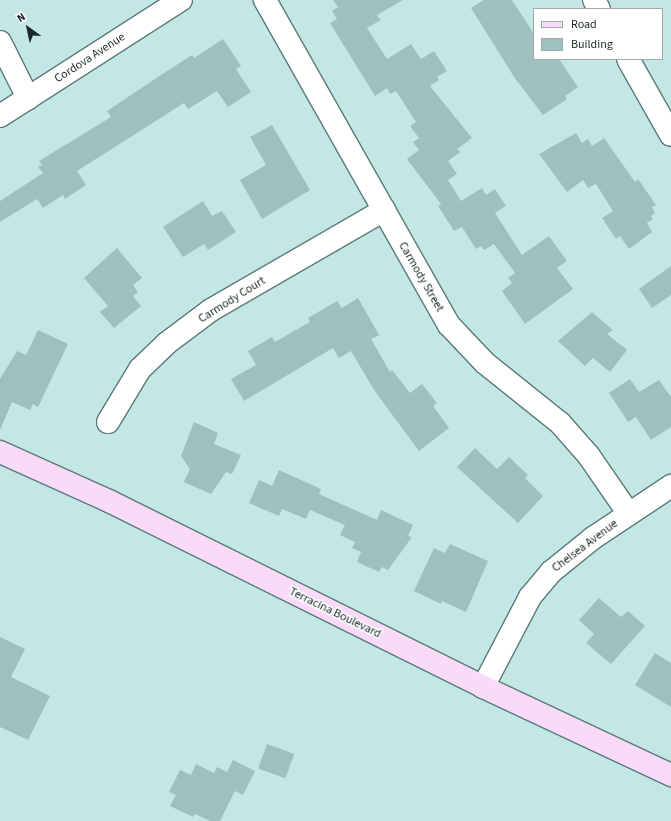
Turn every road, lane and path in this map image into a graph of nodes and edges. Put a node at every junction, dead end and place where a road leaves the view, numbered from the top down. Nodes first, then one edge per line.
1 (181, 0) edge
2 (265, 0) edge
3 (0, 42) edge
4 (629, 60) edge
5 (28, 98) junction
6 (0, 116) edge
7 (671, 135) edge
8 (384, 210) junction
9 (108, 422) dead end
10 (0, 452) edge
11 (671, 486) edge
12 (629, 514) junction
13 (484, 687) junction
14 (671, 775) edge

1 - 5 street, Cordova Avenue
2 - 8 street, Carmody Street
3 - 5 street
4 - 7 street
5 - 6 street, Cordova Avenue
8 - 9 street, Carmody Court
8 - 12 street, Carmody Street
10 - 13 main road, Terracina Boulevard
11 - 12 street, Chelsea Avenue
12 - 13 street, Chelsea Avenue
13 - 14 main road, Terracina Boulevard

